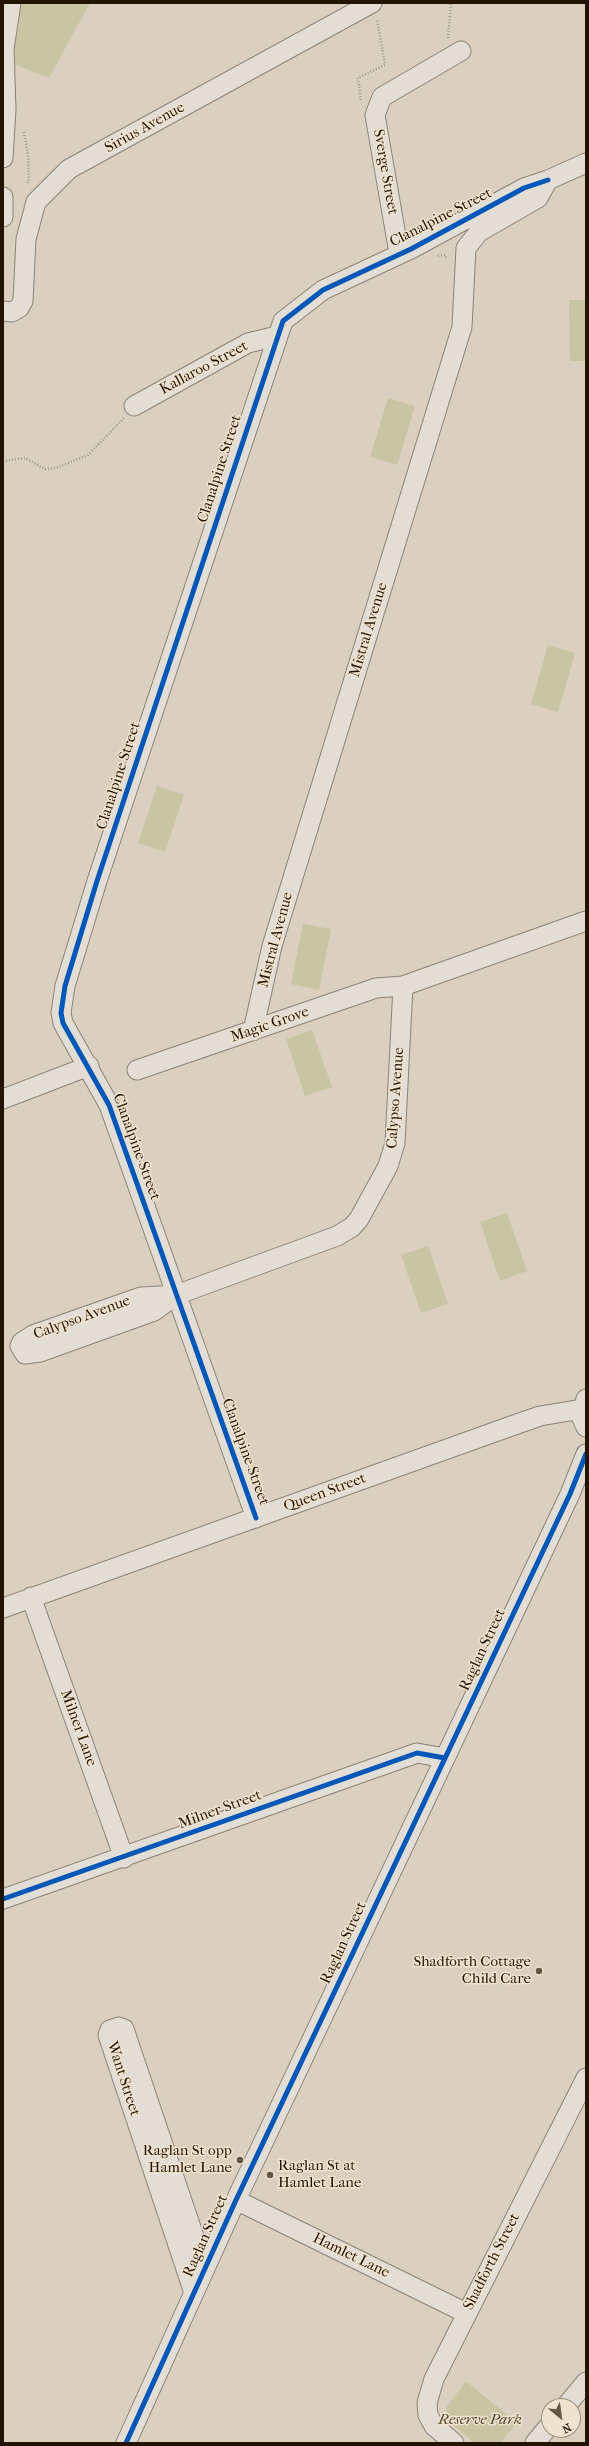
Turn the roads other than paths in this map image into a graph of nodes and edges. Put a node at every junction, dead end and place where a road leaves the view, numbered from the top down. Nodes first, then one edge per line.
1 (11, 3) edge
2 (372, 3) edge
3 (454, 54) road end
4 (3, 158) edge
5 (586, 163) edge
6 (548, 180) junction
7 (3, 197) edge
8 (3, 217) edge
9 (479, 232) joint
10 (399, 253) junction
11 (3, 311) edge
12 (277, 336) junction
13 (134, 406) road end
14 (586, 921) edge
15 (404, 986) junction
16 (253, 1031) junction
17 (89, 1066) junction
18 (137, 1070) dead end
19 (3, 1099) edge
20 (176, 1295) junction
21 (584, 1412) edge
22 (586, 1454) edge
23 (256, 1518) junction
24 (31, 1597) junction
25 (3, 1608) edge
26 (445, 1758) junction
27 (124, 1858) junction
28 (3, 1899) edge
29 (586, 2078) edge
30 (236, 2200) junction
31 (205, 2269) junction
32 (194, 2293) junction
33 (466, 2313) junction
34 (586, 2382) edge
35 (573, 2398) edge
36 (126, 2443) edge
37 (454, 2443) edge

1 - 4 street
2 - 11 street, Sirius Avenue
3 - 10 street, Sverge Street
5 - 6 street, Clanalpine Street
6 - 9 street, Clanalpine Street
6 - 10 street, Clanalpine Street
7 - 8 street
9 - 16 street, Mistral Avenue
10 - 12 street, Clanalpine Street
12 - 13 street, Kallaroo Street
12 - 17 street, Clanalpine Street
14 - 15 street
15 - 16 street, Magic Grove
15 - 20 street, Calypso Avenue
16 - 18 street, Magic Grove
17 - 19 street
17 - 20 street, Clanalpine Street
20 - 20 street, Calypso Avenue
20 - 23 street, Clanalpine Street
21 - 23 street, Queen Street
22 - 26 street, Raglan Street
23 - 24 street, Queen Street
24 - 25 street, Queen Street
24 - 27 street, Milner Lane
26 - 27 street, Milner Street
26 - 30 street, Raglan Street
27 - 28 street, Milner Street
29 - 33 street, Shadforth Street
30 - 31 street, Raglan Street
30 - 33 street, Hamlet Lane
31 - 32 street, Raglan Street
31 - 32 street, Want Street
32 - 36 street, Raglan Street
33 - 37 street, Shadforth Street
34 - 35 street

